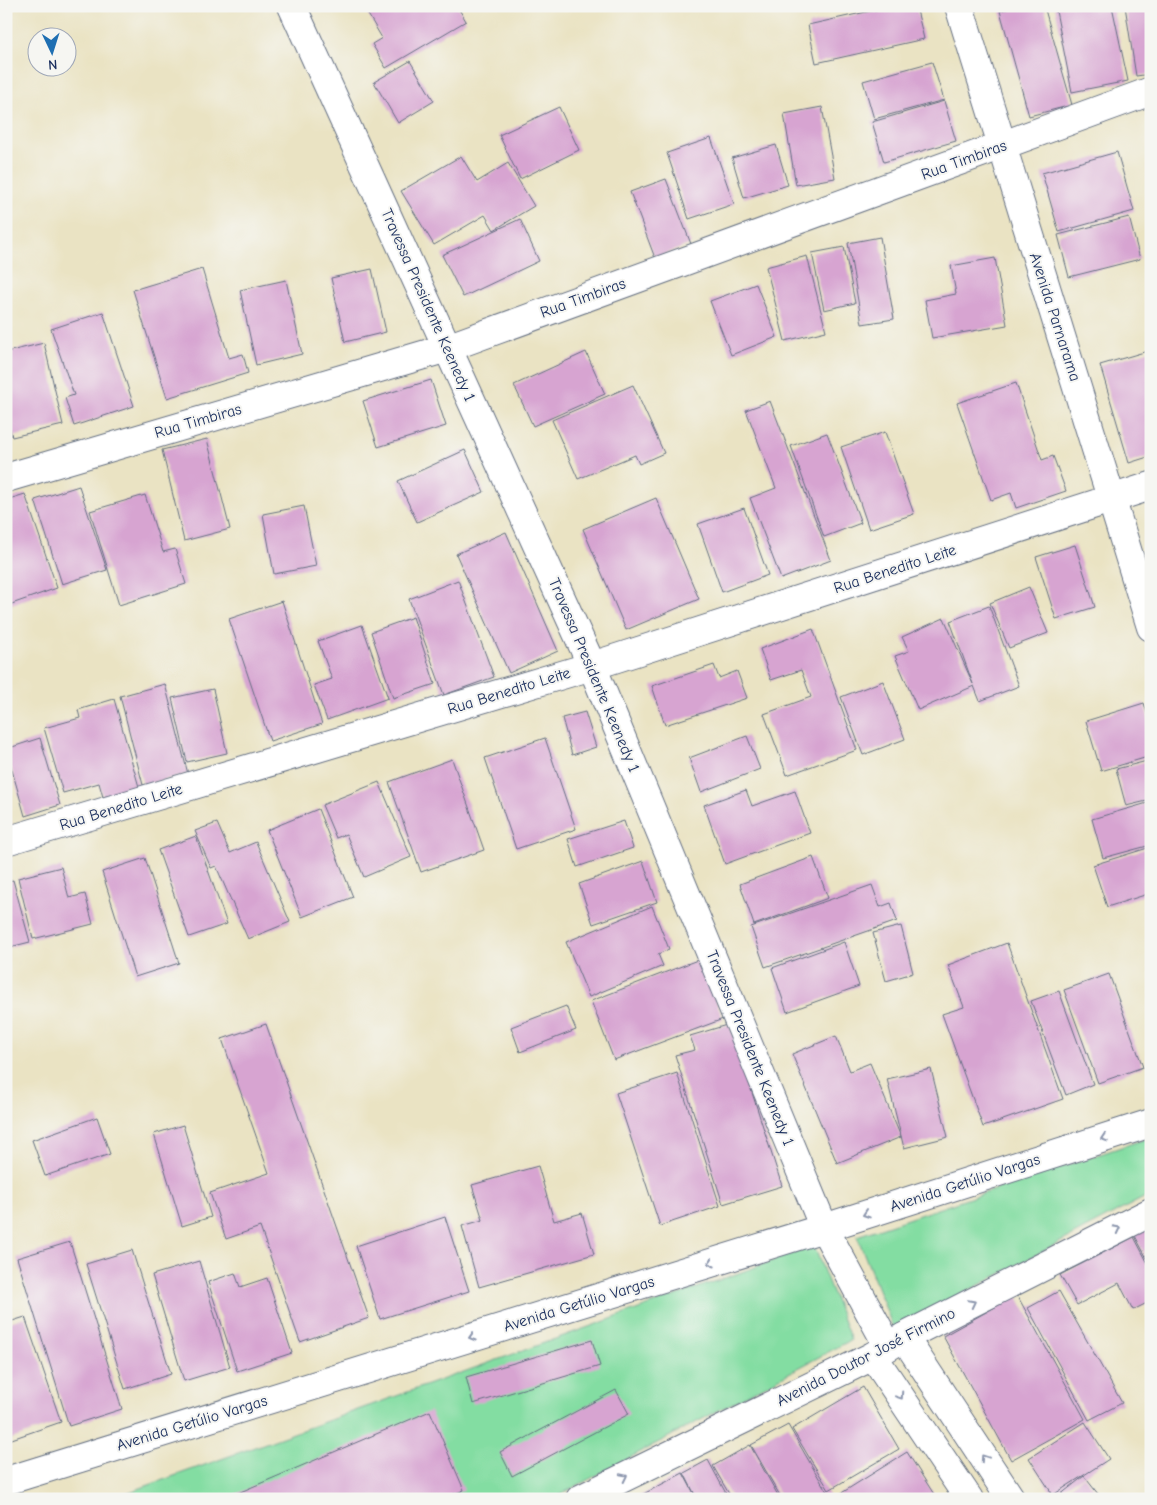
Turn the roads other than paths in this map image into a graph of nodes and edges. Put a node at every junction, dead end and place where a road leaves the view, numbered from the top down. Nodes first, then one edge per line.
1 (292, 6) edge
2 (959, 6) edge
3 (1151, 90) edge
4 (1001, 146) junction
5 (447, 348) junction
6 (6, 478) edge
7 (1151, 486) edge
8 (1113, 499) junction
9 (1151, 627) edge
10 (592, 666) junction
11 (6, 842) edge
12 (1151, 1123) edge
13 (1151, 1212) edge
14 (824, 1228) junction
15 (888, 1346) junction
16 (6, 1481) edge
17 (580, 1499) edge
18 (968, 1499) edge
19 (1011, 1499) edge

1 - 5 street, Travessa Presidente Keenedy 1
2 - 4 street, Avenida Parnarama
3 - 4 street, Rua Timbiras
4 - 5 street, Rua Timbiras
4 - 8 street, Avenida Parnarama
5 - 6 street, Rua Timbiras
5 - 10 street, Travessa Presidente Keenedy 1
7 - 8 street, Rua Benedito Leite
8 - 9 street, Avenida Parnarama
8 - 10 street, Rua Benedito Leite
10 - 11 street, Rua Benedito Leite
10 - 14 street, Travessa Presidente Keenedy 1
12 -> 14 street, Avenida Getúlio Vargas
15 -> 13 street, Avenida Doutor José Firmino
14 - 15 street, Travessa Presidente Keenedy 1
14 -> 16 street, Avenida Getúlio Vargas
17 -> 15 street, Avenida Doutor José Firmino
15 -> 18 street
19 -> 15 street

